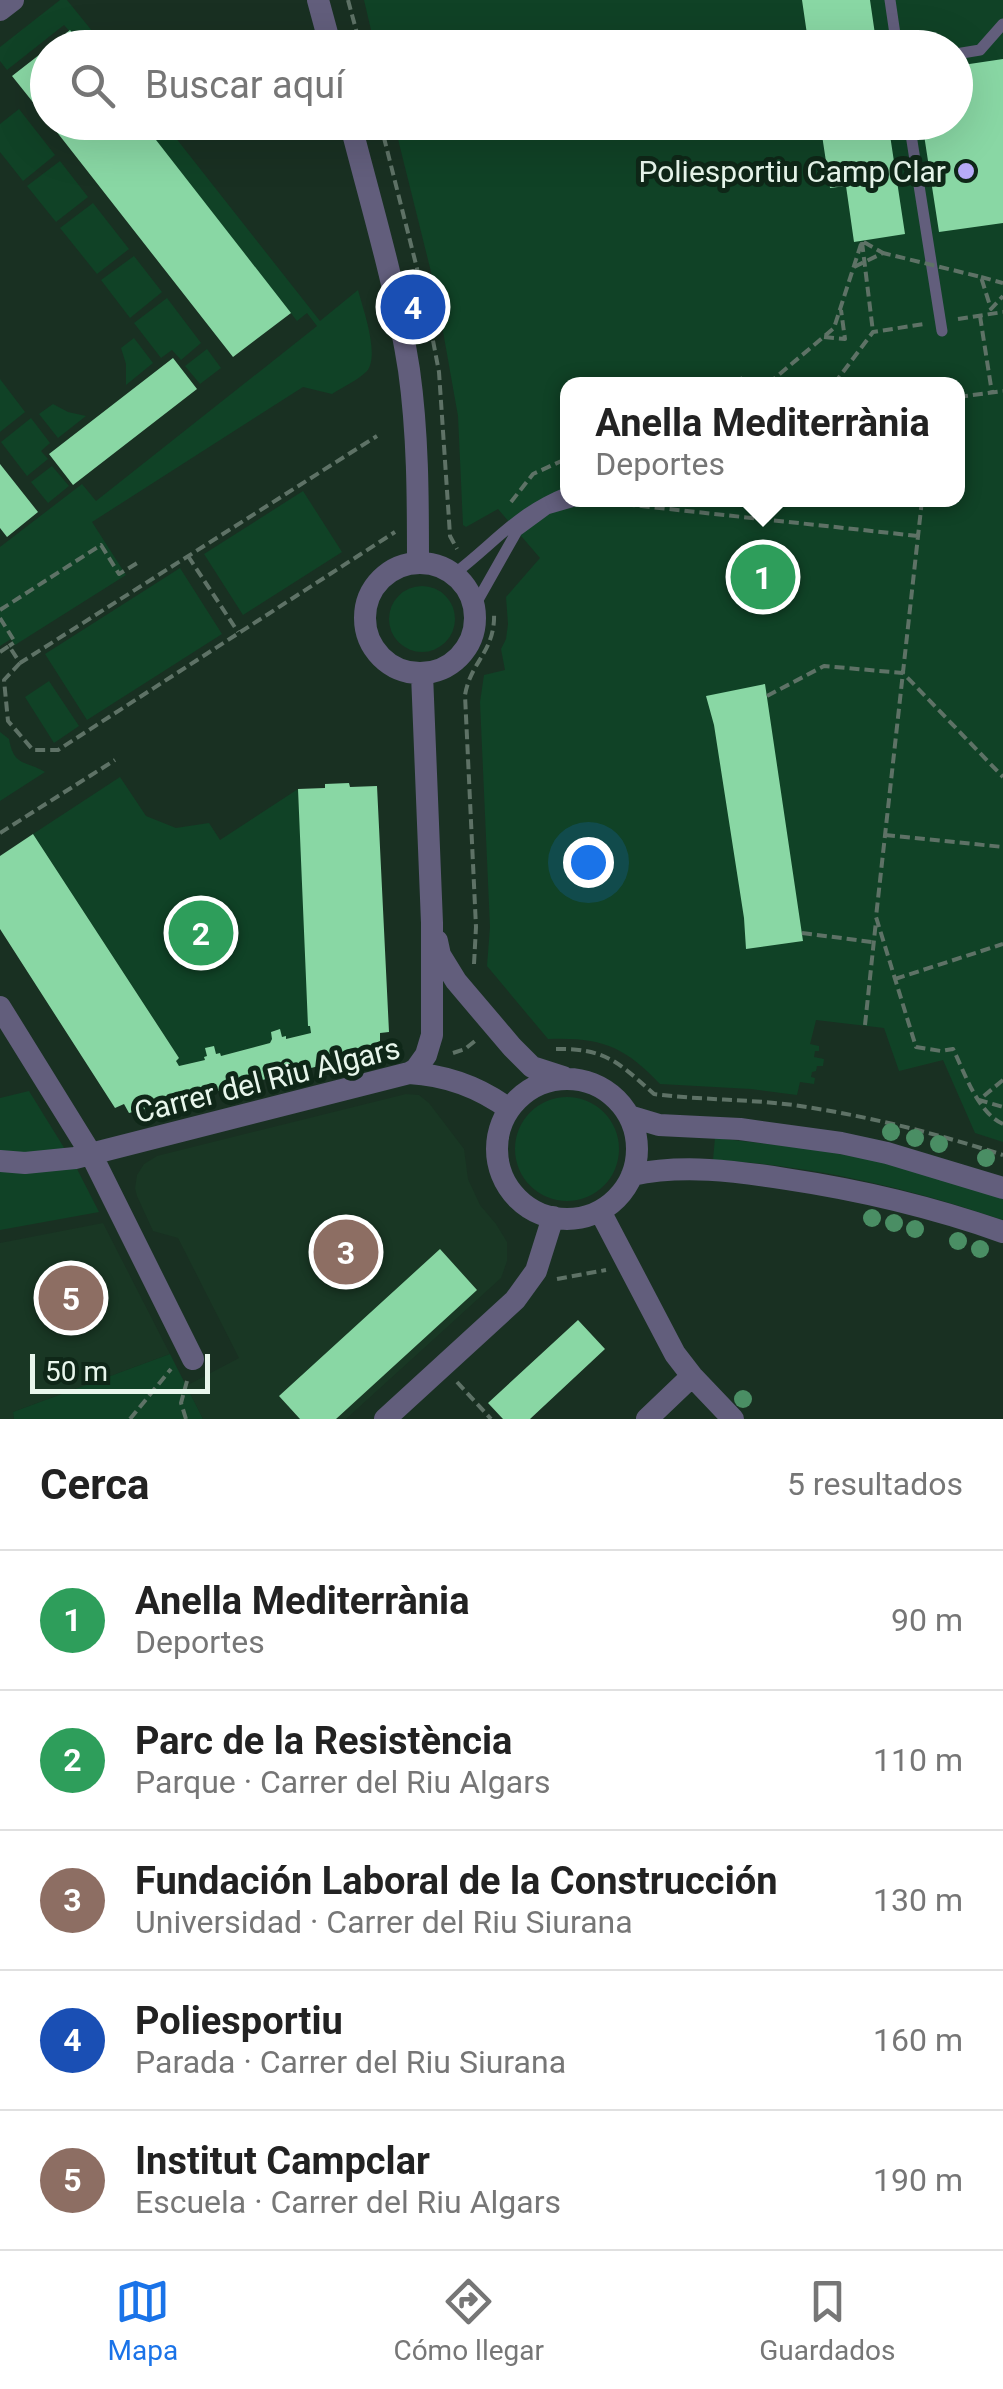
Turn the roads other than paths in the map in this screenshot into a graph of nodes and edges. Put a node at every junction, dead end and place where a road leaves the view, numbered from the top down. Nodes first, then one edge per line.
1 (12, 0) edge
2 (318, 0) edge
3 (890, 0) edge
4 (0, 10) edge
5 (1003, 24) edge
6 (326, 30) edge
7 (895, 30) edge
8 (973, 51) edge
9 (355, 140) edge
10 (912, 140) edge
11 (941, 326) road end
12 (560, 495) edge
13 (560, 505) edge
14 (418, 562) junction
15 (454, 574) junction
16 (474, 606) junction
17 (422, 674) junction
18 (432, 923) junction
19 (0, 1007) edge
20 (512, 1047) junction
21 (408, 1073) junction
22 (566, 1078) junction
23 (517, 1101) junction
24 (629, 1116) junction
25 (91, 1154) junction
26 (0, 1161) edge
27 (632, 1175) junction
28 (1003, 1188) edge
29 (600, 1211) junction
30 (553, 1218) junction
31 (1003, 1232) edge
32 (186, 1366) road end
33 (692, 1376) junction
34 (385, 1419) edge
35 (647, 1419) edge
36 (733, 1419) edge

1 - 4 street
2 - 6 street
3 - 7 lane
5 - 8 lane
9 - 14 street
10 - 11 lane
12 - 15 lane
13 - 16 lane
14 - 15 street
14 - 17 street
15 - 16 street
16 - 17 street
17 - 18 street
18 - 20 street
18 - 21 street
19 - 25 street
20 - 22 street
20 - 23 street
21 - 23 street, Carrer del Riu Algars
21 - 25 street, Carrer del Riu Algars
22 - 23 street
22 - 24 street
23 - 30 street
24 - 27 street
24 - 28 street
25 - 26 street, Carrer del Riu Algars
25 - 32 street
27 - 29 street
27 - 31 street
29 - 30 street
29 - 33 street
30 - 34 street
33 - 35 street
33 - 36 street

